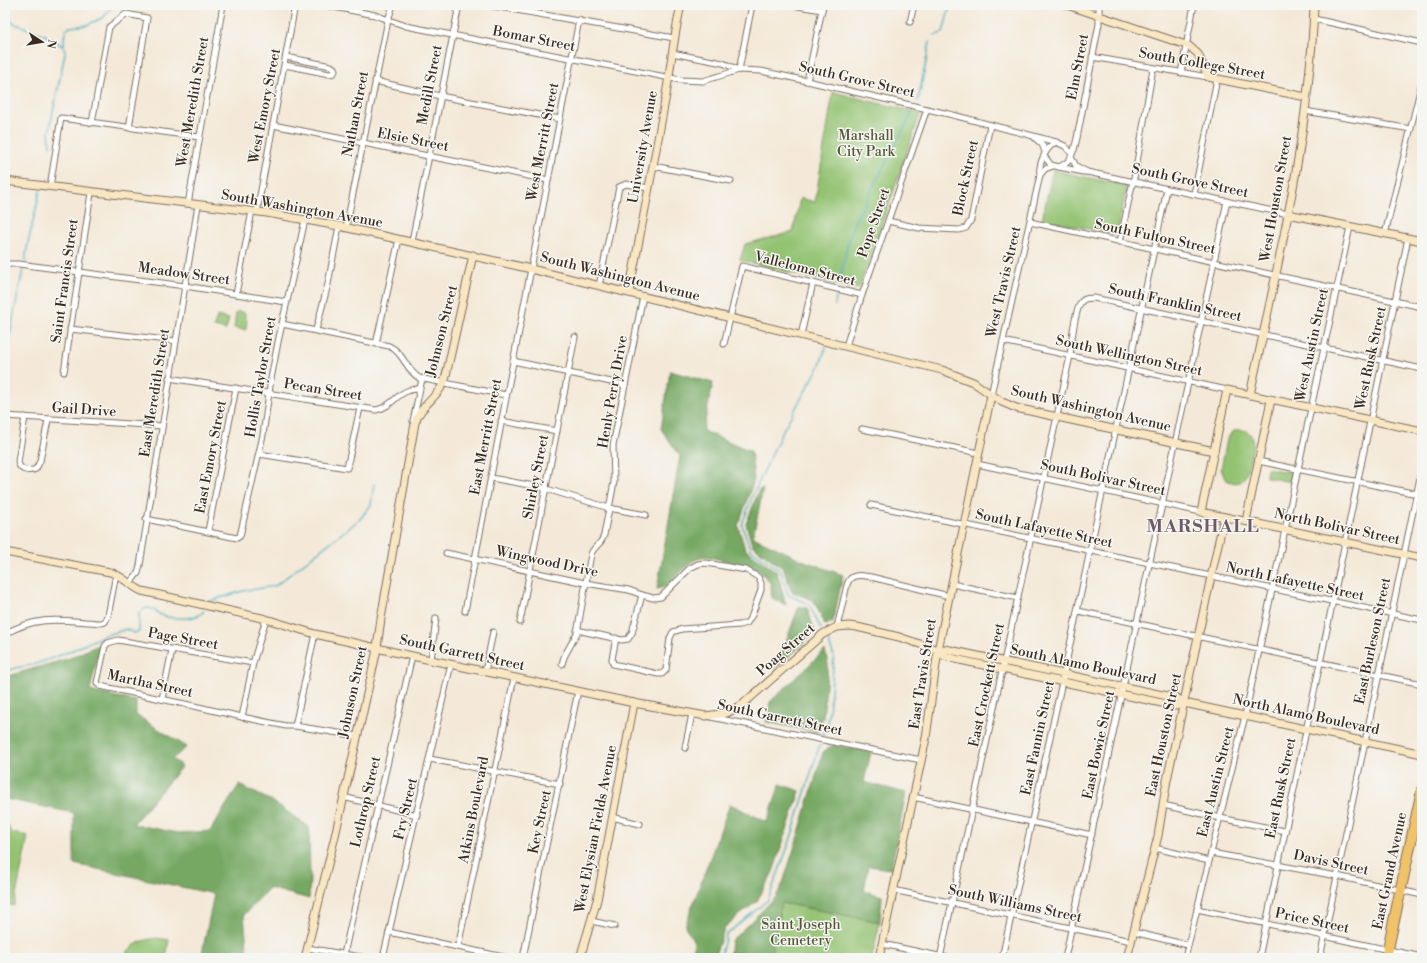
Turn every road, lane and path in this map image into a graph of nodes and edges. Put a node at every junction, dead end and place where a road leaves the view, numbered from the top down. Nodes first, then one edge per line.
1 (223, 5) edge
2 (295, 5) edge
3 (324, 5) edge
4 (392, 5) edge
5 (459, 5) edge
6 (488, 5) edge
7 (681, 5) edge
8 (752, 5) edge
9 (792, 5) edge
10 (914, 5) edge
11 (1067, 5) edge
12 (1099, 5) edge
13 (1194, 5) edge
14 (1314, 5) edge
15 (516, 8) edge
16 (823, 8) edge
17 (1099, 16) junction
18 (1314, 19) junction
19 (388, 20) junction
20 (579, 20) junction
21 (910, 22) dead end
22 (453, 35) junction
23 (674, 38) junction
24 (1422, 43) edge
25 (1186, 45) junction
26 (672, 53) junction
27 (286, 57) junction
28 (1092, 57) junction
29 (572, 59) junction
30 (285, 65) junction
31 (1153, 68) junction
32 (740, 70) junction
33 (1181, 73) junction
34 (669, 77) junction
35 (1208, 77) junction
36 (1217, 79) junction
37 (375, 81) junction
38 (807, 81) junction
39 (1422, 82) edge
40 (440, 96) junction
41 (1306, 97) junction
42 (927, 109) junction
43 (1305, 111) junction
44 (560, 119) junction
45 (92, 123) junction
46 (274, 125) junction
47 (990, 125) junction
48 (129, 128) junction
49 (1410, 129) junction
50 (1077, 134) junction
51 (199, 137) junction
52 (1035, 138) junction
53 (1056, 142) junction
54 (363, 143) junction
55 (1063, 144) junction
56 (1045, 154) junction
57 (428, 156) junction
58 (1072, 156) junction
59 (653, 166) junction
60 (1053, 166) junction
61 (1059, 167) junction
62 (1087, 172) junction
63 (1040, 175) junction
64 (548, 180) junction
65 (5, 181) edge
66 (731, 181) dead end
67 (1133, 182) junction
68 (50, 187) junction
69 (649, 188) junction
70 (1167, 189) junction
71 (91, 192) junction
72 (1194, 194) junction
73 (1227, 201) junction
74 (188, 204) junction
75 (198, 205) junction
76 (254, 212) junction
77 (1288, 214) junction
78 (305, 220) junction
79 (888, 221) junction
80 (1030, 222) junction
81 (343, 227) junction
82 (1350, 227) junction
83 (1385, 234) junction
84 (1408, 238) junction
85 (400, 239) junction
86 (412, 241) junction
87 (1422, 241) edge
88 (1120, 242) junction
89 (1155, 249) junction
90 (473, 255) junction
91 (1214, 262) junction
92 (5, 264) edge
93 (531, 269) junction
94 (78, 272) junction
95 (1275, 275) junction
96 (813, 283) junction
97 (185, 286) junction
98 (599, 286) junction
99 (1337, 288) junction
100 (629, 292) junction
101 (236, 294) junction
102 (862, 295) junction
103 (643, 296) junction
104 (1082, 301) joint
105 (1395, 301) junction
106 (286, 302) junction
107 (1422, 307) edge
108 (1142, 308) junction
109 (730, 318) junction
110 (1202, 322) junction
111 (282, 324) junction
112 (70, 329) junction
113 (316, 330) junction
114 (1263, 335) junction
115 (801, 336) junction
116 (576, 337) dead end
117 (176, 341) junction
118 (1003, 341) junction
119 (376, 344) junction
120 (724, 344) dead end
121 (846, 346) junction
122 (1324, 348) junction
123 (1070, 356) junction
124 (513, 361) junction
125 (1382, 361) junction
126 (1129, 369) junction
127 (1422, 369) edge
128 (64, 372) dead end
129 (568, 372) junction
130 (169, 378) junction
131 (422, 379) junction
132 (1189, 382) junction
133 (444, 383) junction
134 (624, 385) junction
135 (236, 388) junction
136 (419, 388) junction
137 (1228, 390) junction
138 (269, 394) junction
139 (506, 395) junction
140 (991, 395) junction
141 (1250, 395) junction
142 (1271, 400) junction
143 (360, 408) junction
144 (1311, 408) junction
145 (5, 416) edge
146 (25, 417) junction
147 (1056, 417) junction
148 (48, 420) junction
149 (1370, 420) junction
150 (501, 421) junction
151 (162, 426) junction
152 (413, 428) junction
153 (862, 429) dead end
154 (1117, 430) junction
155 (557, 431) junction
156 (1422, 431) edge
157 (1176, 442) junction
158 (1214, 451) junction
159 (979, 453) junction
160 (259, 454) junction
161 (1258, 461) junction
162 (977, 464) junction
163 (1422, 468) edge
164 (1298, 469) junction
165 (490, 478) junction
166 (1044, 478) junction
167 (1357, 482) junction
168 (546, 489) junction
169 (1103, 491) junction
170 (1419, 495) edge
171 (1163, 504) junction
172 (871, 505) dead end
173 (610, 508) junction
174 (1201, 512) junction
175 (646, 515) dead end
176 (1224, 517) junction
177 (146, 519) junction
178 (1246, 521) junction
179 (964, 524) junction
180 (1285, 530) junction
181 (208, 531) junction
182 (1030, 538) junction
183 (1345, 542) junction
184 (1090, 551) junction
185 (5, 552) edge
186 (446, 553) dead end
187 (1404, 555) junction
188 (1422, 558) edge
189 (474, 559) junction
190 (1150, 564) junction
191 (530, 571) junction
192 (116, 574) junction
193 (1211, 577) junction
194 (130, 583) junction
195 (585, 583) junction
196 (952, 584) junction
197 (1272, 589) junction
198 (642, 595) junction
199 (949, 596) junction
200 (1018, 598) junction
201 (1332, 602) junction
202 (465, 611) dead end
203 (1078, 611) junction
204 (1391, 614) junction
205 (436, 618) dead end
206 (266, 619) junction
207 (1422, 620) edge
208 (520, 622) dead end
209 (1137, 624) junction
210 (837, 627) junction
211 (577, 630) junction
212 (493, 632) dead end
213 (5, 634) edge
214 (315, 634) junction
215 (1198, 636) junction
216 (616, 638) junction
217 (108, 642) joint
218 (376, 648) junction
219 (1259, 649) junction
220 (172, 650) junction
221 (938, 650) junction
222 (412, 656) junction
223 (431, 660) junction
224 (1004, 661) junction
225 (1319, 662) junction
226 (253, 663) junction
227 (450, 664) junction
228 (562, 664) dead end
229 (1002, 669) junction
230 (485, 672) junction
231 (1064, 674) junction
232 (1379, 675) junction
233 (514, 678) junction
234 (1062, 682) junction
235 (1422, 684) edge
236 (578, 691) junction
237 (1123, 691) junction
238 (162, 699) junction
239 (1184, 703) junction
240 (634, 704) junction
241 (692, 714) junction
242 (706, 716) junction
243 (1245, 716) junction
244 (242, 717) junction
245 (295, 726) junction
246 (1306, 729) junction
247 (357, 736) junction
248 (1365, 741) junction
249 (685, 748) dead end
250 (1422, 755) edge
251 (430, 759) junction
252 (921, 760) junction
253 (494, 772) junction
254 (560, 784) junction
255 (1422, 790) edge
256 (343, 797) junction
257 (913, 797) junction
258 (1163, 805) junction
259 (378, 806) junction
260 (972, 809) junction
261 (417, 815) junction
262 (612, 817) junction
263 (1220, 818) junction
264 (1032, 822) junction
265 (640, 824) dead end
266 (1285, 831) junction
267 (1092, 835) junction
268 (1155, 848) junction
269 (1211, 853) junction
270 (1209, 861) junction
271 (1278, 864) junction
272 (1337, 876) junction
273 (893, 890) junction
274 (1401, 890) junction
275 (1422, 895) edge
276 (951, 903) junction
277 (1197, 909) junction
278 (1011, 915) junction
279 (592, 921) junction
280 (1266, 923) junction
281 (615, 926) dead end
282 (1072, 928) junction
283 (389, 932) junction
284 (1133, 932) junction
285 (1325, 936) junction
286 (1131, 941) junction
287 (882, 944) junction
288 (1188, 945) junction
289 (458, 947) junction
290 (307, 948) junction
291 (344, 954) junction
292 (1387, 954) edge
293 (335, 955) edge
294 (5, 957) edge
295 (940, 957) edge
296 (1422, 957) edge
297 (10, 958) edge
298 (305, 958) edge
299 (367, 958) edge
300 (383, 958) edge
301 (508, 958) edge
302 (523, 958) edge
303 (580, 958) edge
304 (879, 958) edge
305 (948, 958) edge
306 (1002, 958) edge
307 (1065, 958) edge
308 (1127, 958) edge
309 (1185, 958) edge
310 (1259, 958) edge
311 (1320, 958) edge

1 - 51 street, West Meredith Street
2 - 27 street, West Emory Street
3 - 19 street, Bomar Street
4 - 19 street, Nathan Street
5 - 22 street, Medill Street
6 - 15 street
7 - 23 street, University Avenue
8 - 32 street
9 - 16 street
10 - 21 street
11 - 17 street
12 - 17 street, Elm Street
13 - 25 street
14 - 18 street, West Houston Street
15 - 20 street
16 - 38 street
17 - 25 street
17 - 28 street, Elm Street
18 - 24 street
18 - 41 street, West Houston Street
19 - 22 street, Bomar Street
19 - 37 street, Nathan Street
20 - 23 street
20 - 29 street, West Merritt Street
22 - 29 street, Bomar Street
22 - 40 street, Medill Street
23 - 26 street, University Avenue
25 - 33 street
25 - 35 street
26 - 32 street, South Grove Street
26 - 34 street, University Avenue
27 - 30 street, West Emory Street
27 - 30 street
28 - 31 street, South College Street
28 - 50 street, Elm Street
29 - 34 street, Bomar Street
29 - 44 street, West Merritt Street
30 - 46 street, West Emory Street
31 - 33 street, South College Street
31 - 67 street
32 - 34 street, Bomar Street
32 - 38 street, South Grove Street
33 - 35 street, South College Street
34 - 59 street, University Avenue
35 - 36 street, South College Street
36 - 41 street, South College Street
36 - 72 street
37 - 40 street
37 - 54 street, Nathan Street
38 - 42 street, South Grove Street
39 - 49 street
40 - 44 street
40 - 57 street, Medill Street
41 - 43 street, West Houston Street
42 - 47 street, South Grove Street
42 - 79 street, Pope Street
43 - 49 street
43 - 77 street, West Houston Street
44 - 64 street, West Merritt Street
45 - 48 street
45 - 48 street
45 - 68 street
46 - 54 street, Elsie Street
46 - 76 street, West Emory Street
47 - 52 street, South Grove Street
47 - 79 street, Block Street
48 - 51 street
49 - 83 street
50 - 55 street
50 - 58 street, Elm Street
51 - 74 street, West Meredith Street
52 - 53 street, South Grove Street
52 - 56 street
53 - 55 street
53 - 56 street
54 - 57 street, Elsie Street
54 - 81 street, Nathan Street
55 - 58 street
56 - 60 street
56 - 63 street, West Travis Street
57 - 64 street, Elsie Street
57 - 86 street, Medill Street
58 - 61 street
58 - 62 street, South Grove Street
59 - 66 street
59 - 69 street, University Avenue
60 - 61 street
60 - 63 street
61 - 62 street, South Grove Street
62 - 67 street, South Grove Street
63 - 80 street, West Travis Street
64 - 93 street, West Merritt Street
65 - 68 street, South Washington Avenue
67 - 70 street, South Grove Street
67 - 88 street
68 - 71 street, South Washington Avenue
69 - 98 street
69 - 100 street, University Avenue
70 - 72 street, South Grove Street
70 - 89 street, East Fannin Street
71 - 74 street, South Washington Avenue
71 - 94 street, Saint Francis Street
72 - 73 street, South Grove Street
73 - 77 street, South Grove Street
73 - 91 street, East Bowie Street
74 - 75 street, South Washington Avenue
75 - 76 street, South Washington Avenue
75 - 97 street, East Meredith Street
76 - 78 street, South Washington Avenue
76 - 101 street
77 - 82 street
77 - 95 street, West Houston Street
78 - 81 street, South Washington Avenue
78 - 106 street, Hollis Taylor Street
79 - 102 street, Pope Street
80 - 88 street, South Fulton Street
80 - 118 street, West Travis Street
81 - 85 street, South Washington Avenue
81 - 113 street, Nathan Street
82 - 83 street
82 - 99 street, West Austin Street
83 - 84 street
84 - 87 street
84 - 105 street, West Rusk Street
85 - 86 street, South Washington Avenue
85 - 119 street
86 - 90 street, South Washington Avenue
88 - 89 street, South Fulton Street
89 - 91 street, South Fulton Street
89 - 108 street, East Fannin Street
90 - 93 street, South Washington Avenue
90 - 133 street, Johnson Street
91 - 95 street, South Fulton Street
91 - 110 street, East Bowie Street
92 - 94 street, Meadow Street
93 - 98 street, South Washington Avenue
93 - 124 street, East Merritt Street
94 - 97 street, Meadow Street
94 - 112 street, Saint Francis Street
95 - 99 street, South Fulton Street
95 - 114 street, West Houston Street
96 - 102 street, Valleloma Street
96 - 109 street, Valleloma Street
96 - 115 street
97 - 101 street, Meadow Street
97 - 117 street, East Meredith Street
98 - 100 street, South Washington Avenue
99 - 105 street, South Fulton Street
99 - 122 street, West Austin Street
100 - 103 street, South Washington Avenue
101 - 106 street, Meadow Street
102 - 121 street, Pope Street
103 - 109 street, South Washington Avenue
103 - 134 street, Henly Perry Drive
104 - 108 street, South Franklin Street
104 - 123 street, East Crockett Street
105 - 107 street, South Fulton Street
105 - 125 street, West Rusk Street
106 - 111 street, Hollis Taylor Street
108 - 110 street, South Franklin Street
108 - 126 street, East Fannin Street
109 - 115 street, South Washington Avenue
109 - 120 street
110 - 114 street, South Franklin Street
110 - 132 street, East Bowie Street
111 - 113 street
111 - 138 street, Hollis Taylor Street
112 - 117 street
112 - 128 street, Saint Francis Street
113 - 119 street
114 - 122 street, South Franklin Street
114 - 141 street, West Houston Street
115 - 121 street, South Washington Avenue
116 - 129 street, Shirley Street
117 - 130 street, East Meredith Street
118 - 123 street, South Wellington Street
118 - 140 street, West Travis Street
119 - 131 street
121 - 140 street, South Washington Avenue
122 - 125 street, South Franklin Street
122 - 144 street, West Austin Street
123 - 126 street, South Wellington Street
123 - 147 street, East Crockett Street
124 - 129 street
124 - 139 street, East Merritt Street
125 - 127 street, South Franklin Street
125 - 149 street, West Rusk Street
126 - 132 street, South Wellington Street
126 - 154 street, East Fannin Street
129 - 134 street
129 - 155 street, Shirley Street
130 - 135 street, Pecan Street
130 - 151 street, East Meredith Street
131 - 133 street
131 - 136 street, Johnson Street
132 - 137 street, South Wellington Street
132 - 157 street, East Bowie Street
133 - 139 street
133 - 152 street, Johnson Street
134 - 173 street, Henly Perry Drive
135 - 138 street, Pecan Street
135 - 181 street, East Emory Street
136 - 143 street, Pecan Street
136 - 152 street, Johnson Street
137 - 141 street, South Wellington Street
137 - 158 street
138 - 143 street, Pecan Street
138 - 160 street, Hollis Taylor Street
139 - 150 street, East Merritt Street
140 - 147 street, South Washington Avenue
140 - 159 street, East Travis Street
141 - 142 street, South Wellington Street
142 - 144 street, South Wellington Street
142 - 161 street
143 - 160 street
144 - 149 street, South Wellington Street
144 - 164 street, West Austin Street
145 - 146 street, Gail Drive
146 - 148 street, Gail Drive
146 - 148 street
147 - 154 street, South Washington Avenue
147 - 166 street, East Crockett Street
148 - 151 street, Gail Drive
149 - 156 street, South Wellington Street
149 - 167 street, West Rusk Street
150 - 155 street
150 - 165 street, East Merritt Street
151 - 177 street, East Meredith Street
152 - 218 street, Johnson Street
153 - 159 street
154 - 157 street, South Washington Avenue
154 - 169 street, East Fannin Street
155 - 168 street, Shirley Street
157 - 158 street, South Washington Avenue
157 - 171 street, East Bowie Street
158 - 174 street
159 - 162 street, East Travis Street
160 - 181 street, Hollis Taylor Street
161 - 164 street
161 - 178 street
162 - 166 street, South Bolivar Street
162 - 179 street, East Travis Street
163 - 170 street, East Burleson Street
164 - 167 street
164 - 180 street, East Austin Street
165 - 168 street
165 - 189 street, East Merritt Street
166 - 169 street, South Bolivar Street
166 - 182 street, East Crockett Street
167 - 170 street
167 - 183 street, East Rusk Street
168 - 173 street
168 - 191 street, Shirley Street
169 - 171 street, South Bolivar Street
169 - 184 street, East Fannin Street
170 - 187 street, East Burleson Street
171 - 174 street, South Bolivar Street
171 - 190 street, East Bowie Street
172 - 179 street, South Lafayette Street
173 - 175 street
173 - 195 street, Henly Perry Drive
174 - 176 street, South Bolivar Street
176 - 178 street, North Bolivar Street
176 - 193 street, East Houston Street
177 - 181 street
177 - 194 street, East Meredith Street
178 - 180 street, North Bolivar Street
179 - 182 street, South Lafayette Street
179 - 196 street, East Travis Street
180 - 183 street, North Bolivar Street
180 - 197 street, East Austin Street
182 - 184 street, South Lafayette Street
182 - 200 street, East Crockett Street
183 - 187 street, North Bolivar Street
183 - 201 street, East Rusk Street
184 - 190 street, South Lafayette Street
184 - 203 street, East Fannin Street
185 - 192 street, South Garrett Street
186 - 189 street, Wingwood Drive
187 - 188 street, North Bolivar Street
187 - 204 street, East Burleson Street
189 - 191 street, Wingwood Drive
189 - 202 street, East Merritt Street
190 - 193 street, South Lafayette Street
190 - 209 street, East Bowie Street
191 - 195 street, Wingwood Drive
191 - 208 street, Shirley Street
192 - 194 street, South Garrett Street
192 - 213 street
193 - 197 street, North Lafayette Street
193 - 215 street, East Houston Street
194 - 206 street, South Garrett Street
195 - 198 street, Wingwood Drive
195 - 211 street, Henly Perry Drive
196 - 199 street, East Travis Street
196 - 200 street
197 - 201 street, North Lafayette Street
197 - 219 street, East Austin Street
198 - 216 street
198 - 216 street, Wingwood Drive
199 - 210 street, Poag Street
199 - 221 street, East Travis Street
200 - 224 street, East Crockett Street
201 - 204 street, North Lafayette Street
201 - 225 street, East Rusk Street
203 - 209 street
203 - 231 street, East Fannin Street
204 - 207 street, North Lafayette Street
204 - 232 street, East Burleson Street
205 - 223 street
206 - 214 street, South Garrett Street
206 - 226 street
209 - 215 street
209 - 237 street, East Bowie Street
210 - 221 street, South Alamo Boulevard
210 - 242 street, Poag Street
211 - 216 street
211 - 228 street, Henly Perry Drive
212 - 230 street
214 - 218 street, South Garrett Street
214 - 245 street
215 - 219 street
215 - 239 street, East Houston Street
217 - 220 street, Page Street
217 - 238 street, Martha Street
218 - 222 street, South Garrett Street
218 - 247 street, Johnson Street
219 - 225 street
219 - 243 street, East Austin Street
220 - 226 street, Page Street
220 - 238 street
221 - 224 street, South Alamo Boulevard
221 - 229 street, South Alamo Boulevard
221 - 252 street, East Travis Street
222 - 223 street, South Garrett Street
222 - 259 street, Lothrop Street
223 - 227 street, South Garrett Street
224 - 229 street, East Crockett Street
224 - 231 street, South Alamo Boulevard
225 - 232 street
225 - 246 street, East Rusk Street
226 - 244 street
227 - 230 street, South Garrett Street
227 - 251 street, Fry Street
229 - 234 street, South Alamo Boulevard
229 - 260 street, East Crockett Street
230 - 233 street, South Garrett Street
231 - 234 street, East Fannin Street
231 - 237 street, South Alamo Boulevard
232 - 235 street
232 - 248 street, East Burleson Street
233 - 236 street, South Garrett Street
233 - 253 street, Atkins Boulevard
234 - 237 street, South Alamo Boulevard
234 - 264 street, East Fannin Street
236 - 240 street, South Garrett Street
236 - 254 street, Key Street
237 - 239 street, South Alamo Boulevard
237 - 267 street, East Bowie Street
238 - 244 street, Martha Street
239 - 243 street, North Alamo Boulevard
239 - 258 street, East Houston Street
240 - 241 street, South Garrett Street
240 - 262 street, West Elysian Fields Avenue
241 - 242 street, South Garrett Street
241 - 249 street
242 - 252 street, South Garrett Street
243 - 246 street, North Alamo Boulevard
243 - 263 street, East Austin Street
244 - 245 street, Martha Street
245 - 247 street, Martha Street
246 - 248 street, North Alamo Boulevard
246 - 266 street, East Rusk Street
247 - 256 street, Johnson Street
248 - 250 street, North Alamo Boulevard
248 - 272 street, East Burleson Street
251 - 253 street
251 - 261 street, Fry Street
252 - 257 street, East Travis Street
253 - 254 street
253 - 289 street, Atkins Boulevard
254 - 302 street, Key Street
255 - 274 highway, East Grand Avenue
256 - 259 street
256 - 290 street, Johnson Street
257 - 260 street
257 - 273 street, East Travis Street
258 - 263 street
258 - 268 street, East Houston Street
259 - 261 street
259 - 291 street, Lothrop Street
260 - 264 street
260 - 276 street, East Crockett Street
261 - 283 street, Fry Street
262 - 265 street
262 - 279 street, West Elysian Fields Avenue
263 - 266 street
263 - 269 street, East Austin Street
264 - 267 street
264 - 278 street, East Fannin Street
266 - 271 street, East Rusk Street
267 - 282 street, East Bowie Street
268 - 270 street
268 - 284 street, East Houston Street
269 - 270 street, East Austin Street
269 - 271 street, Davis Street
270 - 277 street, East Austin Street
271 - 272 street, Davis Street
271 - 280 street, East Rusk Street
272 - 274 street, Davis Street
272 - 285 street, East Burleson Street
273 - 276 street, South Williams Street
273 - 287 street, East Travis Street
274 - 275 street, Davis Street
274 - 292 highway, East Grand Avenue
276 - 278 street, South Williams Street
276 - 295 street, East Crockett Street
277 - 280 street, Price Street
277 - 288 street, East Austin Street
278 - 282 street, South Williams Street
278 - 306 street, East Fannin Street
279 - 281 street
279 - 303 street, West Elysian Fields Avenue
280 - 285 street, Price Street
280 - 310 street, East Rusk Street
282 - 286 street, South Williams Street
282 - 307 street, East Bowie Street
283 - 289 street
283 - 300 street, Fry Street
284 - 286 street, East Houston Street
284 - 288 street
285 - 292 street, Price Street
285 - 311 street, East Burleson Street
286 - 308 street, East Houston Street
287 - 295 street
287 - 304 street, East Travis Street
288 - 309 street, East Austin Street
289 - 301 street
290 - 293 street
290 - 298 street, Johnson Street
291 - 293 street
291 - 299 street
292 - 296 street, Price Street
294 - 297 street
295 - 305 street

